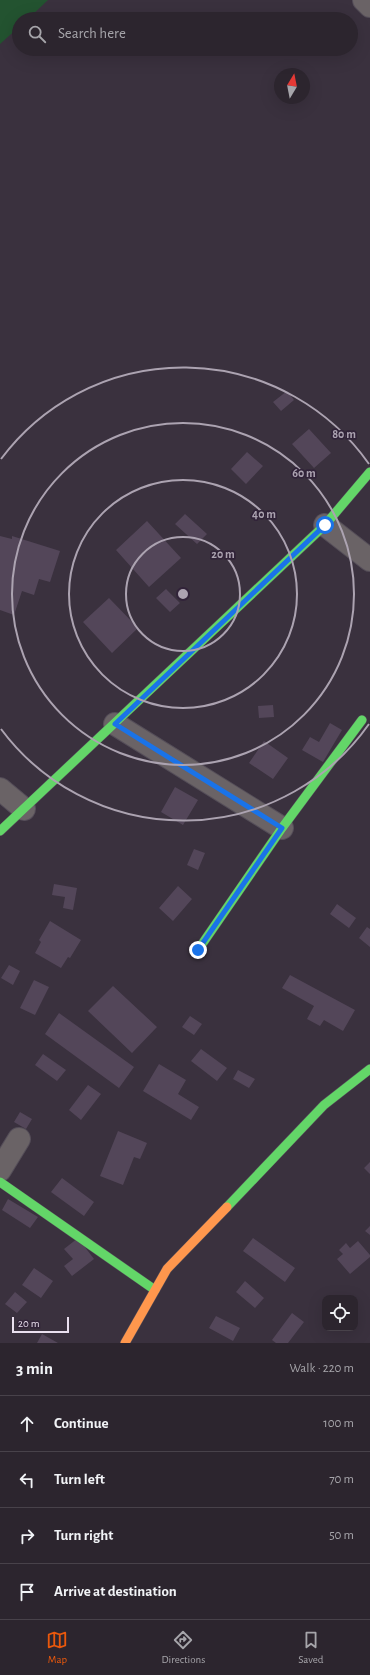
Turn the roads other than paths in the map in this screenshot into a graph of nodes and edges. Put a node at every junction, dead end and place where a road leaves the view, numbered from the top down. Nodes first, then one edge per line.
1 (364, 0) edge
2 (370, 6) edge
3 (370, 472) edge
4 (325, 525) junction
5 (370, 560) edge
6 (362, 720) dead end
7 (115, 724) junction
8 (0, 789) edge
9 (24, 809) junction
10 (282, 828) junction
11 (0, 831) edge
12 (198, 950) dead end
13 (370, 1069) edge
14 (19, 1139) dead end
15 (0, 1170) edge
16 (0, 1182) edge
17 (155, 1290) junction
18 (125, 1343) edge

1 - 2 street
3 - 4 street
4 - 5 street
4 - 7 street
6 - 10 street
7 - 9 street
7 - 10 street
8 - 9 street
9 - 11 street
10 - 12 street
13 - 17 street
14 - 15 street
16 - 17 street
17 - 18 street

